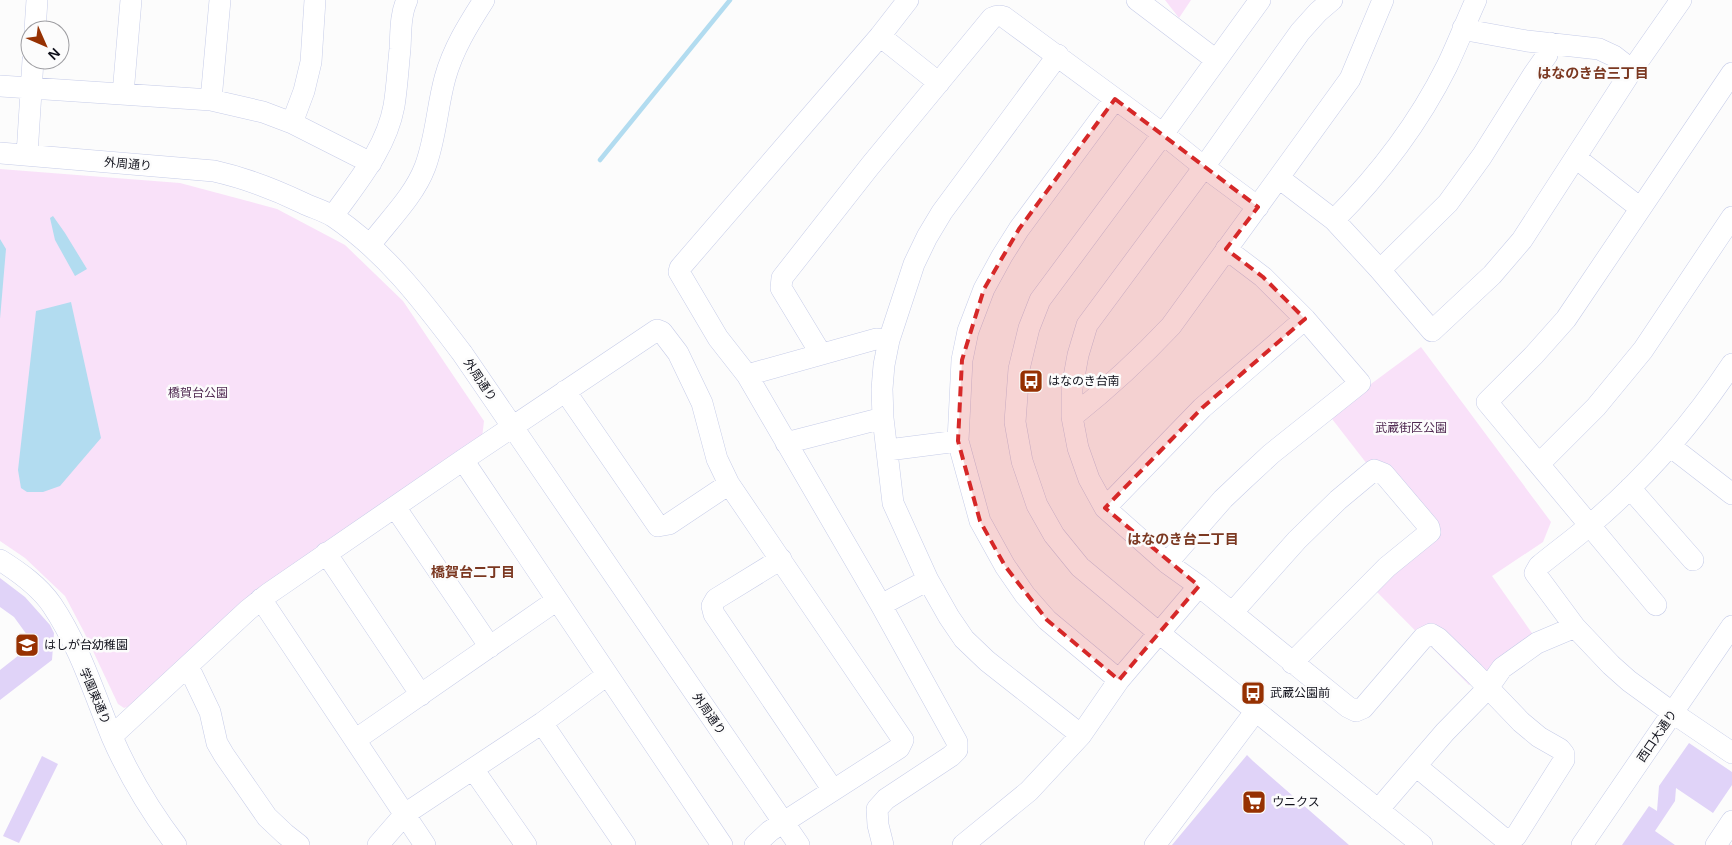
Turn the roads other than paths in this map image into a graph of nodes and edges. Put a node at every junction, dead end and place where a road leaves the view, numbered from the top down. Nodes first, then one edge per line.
1 (37, 0) edge
2 (132, 0) edge
3 (220, 0) edge
4 (315, 0) edge
5 (407, 0) edge
6 (484, 0) edge
7 (908, 0) edge
8 (1137, 0) edge
9 (1260, 0) edge
10 (1332, 0) edge
11 (1383, 0) edge
12 (1476, 0) edge
13 (1681, 0) edge
14 (36, 20) edge
15 (1463, 28) junction
16 (880, 36) junction
17 (1550, 43) junction
18 (1058, 55) junction
19 (1216, 60) junction
20 (32, 70) edge
21 (1632, 70) junction
22 (1732, 73) edge
23 (939, 83) junction
24 (0, 86) edge
25 (31, 88) junction
26 (123, 94) junction
27 (1115, 99) junction
28 (211, 100) junction
29 (292, 123) junction
30 (1164, 134) junction
31 (0, 153) edge
32 (27, 155) junction
33 (1576, 158) junction
34 (370, 163) junction
35 (1204, 167) junction
36 (1279, 178) junction
37 (1258, 207) junction
38 (1640, 208) junction
39 (333, 216) junction
40 (1732, 217) edge
41 (1334, 220) junction
42 (370, 245) junction
43 (1226, 249) junction
44 (1380, 270) junction
45 (1305, 319) junction
46 (890, 340) junction
47 (820, 354) junction
48 (1732, 364) edge
49 (747, 375) junction
50 (1725, 389) edge
51 (565, 391) junction
52 (1072, 417) junction
53 (883, 418) junction
54 (512, 426) junction
55 (958, 441) junction
56 (786, 443) junction
57 (1670, 446) junction
58 (888, 450) junction
59 (462, 460) junction
60 (1539, 464) junction
61 (729, 484) junction
62 (1630, 488) junction
63 (1732, 494) edge
64 (395, 506) junction
65 (1105, 508) junction
66 (1590, 525) junction
67 (326, 553) junction
68 (781, 559) junction
69 (0, 560) edge
70 (1693, 560) dead end
71 (1167, 563) junction
72 (928, 580) junction
73 (1199, 586) junction
74 (261, 600) junction
75 (557, 600) junction
76 (881, 605) junction
77 (1656, 606) dead end
78 (1232, 613) junction
79 (1732, 626) edge
80 (1575, 628) junction
81 (1159, 634) junction
82 (490, 647) junction
83 (1292, 663) junction
84 (188, 666) junction
85 (607, 675) junction
86 (1119, 680) junction
87 (1488, 688) junction
88 (422, 694) junction
89 (1255, 712) junction
90 (1673, 714) junction
91 (542, 723) junction
92 (1081, 735) junction
93 (112, 736) junction
94 (355, 740) junction
95 (1732, 753) edge
96 (1416, 766) junction
97 (473, 769) junction
98 (833, 790) junction
99 (1378, 810) junction
100 (405, 814) junction
101 (1732, 821) edge
102 (784, 822) junction
103 (176, 845) edge
104 (299, 845) edge
105 (378, 845) edge
106 (425, 845) edge
107 (526, 845) edge
108 (625, 845) edge
109 (722, 845) edge
110 (755, 845) edge
111 (799, 845) edge
112 (883, 845) edge
113 (963, 845) edge
114 (1155, 845) edge
115 (1422, 845) edge
116 (1582, 845) edge
117 (1716, 845) edge

1 - 14 street
2 - 26 street
3 - 28 street
4 - 29 street
5 - 34 street
6 - 42 street
7 - 16 street
8 - 19 street
9 - 19 street
10 - 35 street
11 - 36 street
12 - 15 street
13 - 21 street
15 - 17 street
15 - 41 street
16 - 23 street
16 - 49 street
17 - 21 street
17 - 44 street
18 - 23 street
18 - 27 street
18 - 46 street
19 - 30 street
20 - 25 street
21 - 33 street
22 - 38 street
23 - 47 street
24 - 25 street
25 - 26 street
25 - 32 street
26 - 28 street
27 - 30 street
27 - 55 street
28 - 29 street
29 - 34 street
30 - 35 street
30 - 81 street
31 - 32 street, 外周通り
32 - 39 street, 外周通り
33 - 38 street
33 - 44 street
34 - 39 street
35 - 37 street
35 - 52 street
36 - 37 street
36 - 41 street
37 - 43 street
38 - 60 street
39 - 42 street, 外周通り
40 - 60 street
41 - 44 street
42 - 54 street, 外周通り
43 - 45 street
43 - 52 street
45 - 65 street
45 - 71 street
46 - 47 street
46 - 53 street
47 - 49 street
48 - 50 street
49 - 56 street
50 - 57 street
51 - 54 street
51 - 61 street
51 - 61 street
52 - 65 street
53 - 56 street
53 - 58 street
54 - 59 street
54 - 102 street, 外周通り
55 - 58 street
55 - 86 street
56 - 76 street
57 - 62 street
57 - 63 street
58 - 72 street
59 - 64 street
59 - 75 street
60 - 66 street
61 - 68 street
62 - 66 street
62 - 70 street
64 - 67 street
64 - 82 street
65 - 71 street
66 - 77 street
66 - 80 street
67 - 74 street
67 - 88 street
68 - 98 street
68 - 98 street
69 - 93 street, 学園東通り
71 - 73 street
72 - 76 street
72 - 92 street
73 - 78 street
73 - 81 street
74 - 84 street
74 - 94 street
75 - 82 street
75 - 85 street
76 - 112 street
78 - 83 street
78 - 83 street
79 - 90 street, 西口大通り
80 - 87 street
80 - 90 street
81 - 86 street
81 - 89 street
82 - 88 street
83 - 87 street
84 - 93 street
84 - 104 street
85 - 91 street
85 - 109 street
86 - 92 street
87 - 96 street
87 - 96 street
88 - 94 street
89 - 99 street
89 - 114 street
90 - 95 street
90 - 116 street, 西口大通り
91 - 97 street
91 - 108 street
92 - 113 street
93 - 103 street, 学園東通り
94 - 100 street
96 - 99 street
97 - 100 street
97 - 107 street
98 - 102 street
99 - 115 street
100 - 105 street
100 - 106 street
101 - 117 street
102 - 110 street
102 - 111 street, 外周通り

